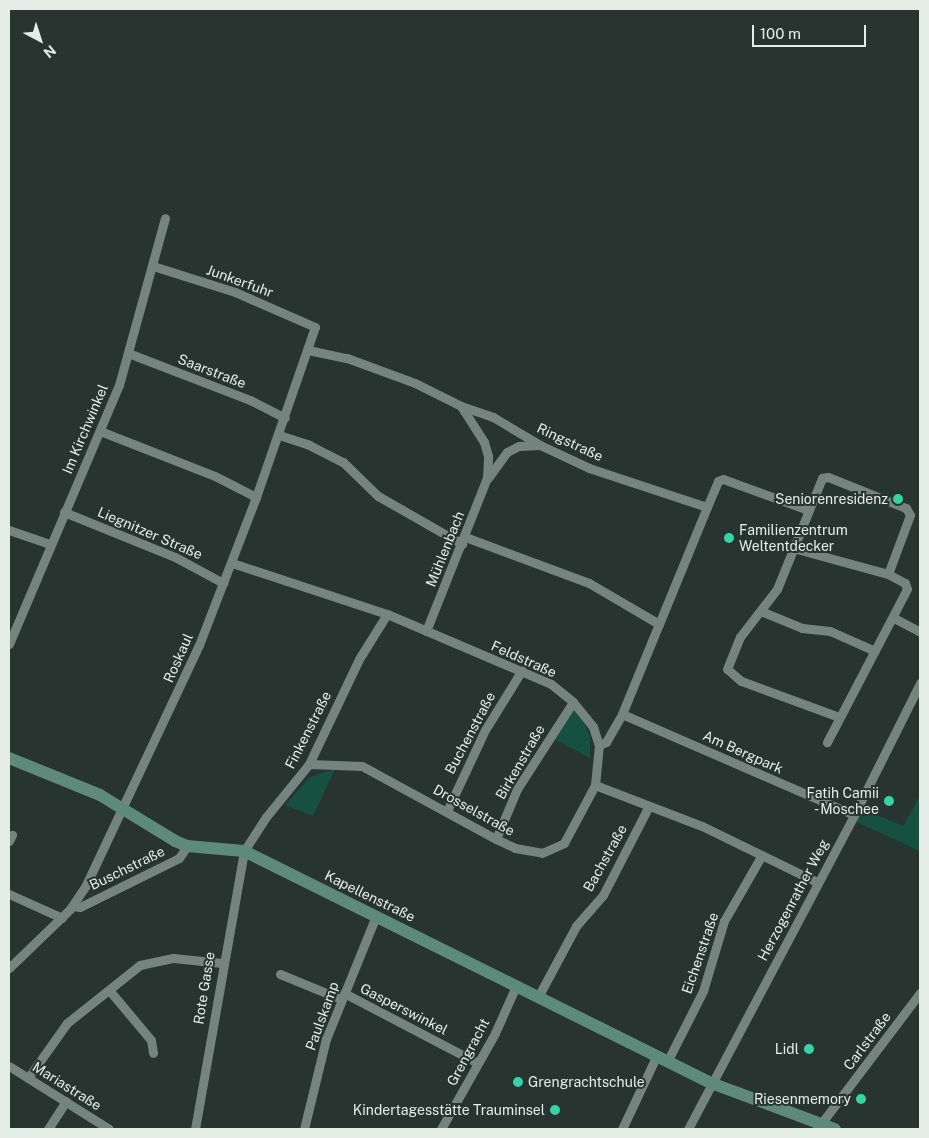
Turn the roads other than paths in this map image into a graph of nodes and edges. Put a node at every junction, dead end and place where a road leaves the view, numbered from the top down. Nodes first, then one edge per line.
1 (166, 218) dead end
2 (153, 266) junction
3 (315, 327) joint
4 (308, 350) junction
5 (128, 353) junction
6 (461, 406) junction
7 (285, 418) junction
8 (100, 431) junction
9 (279, 435) junction
10 (540, 445) junction
11 (487, 478) junction
12 (256, 497) junction
13 (707, 507) junction
14 (808, 510) junction
15 (64, 512) junction
16 (9, 530) edge
17 (464, 541) junction
18 (50, 544) junction
19 (794, 548) junction
20 (232, 562) junction
21 (888, 574) junction
22 (223, 583) junction
23 (763, 612) junction
24 (387, 614) junction
25 (894, 618) junction
26 (659, 624) junction
27 (426, 631) junction
28 (920, 632) edge
29 (9, 644) edge
30 (875, 651) junction
31 (522, 670) junction
32 (920, 682) edge
33 (573, 702) junction
34 (622, 714) junction
35 (840, 717) junction
36 (827, 742) dead end
37 (599, 746) junction
38 (9, 758) edge
39 (310, 764) junction
40 (595, 785) junction
41 (123, 807) junction
42 (648, 808) junction
43 (447, 811) junction
44 (854, 815) junction
45 (496, 839) junction
46 (187, 846) junction
47 (244, 851) junction
48 (762, 855) junction
49 (817, 882) junction
50 (9, 894) edge
51 (73, 906) junction
52 (376, 916) junction
53 (62, 918) junction
54 (222, 963) junction
55 (9, 968) edge
56 (280, 974) dead end
57 (516, 986) junction
58 (109, 990) junction
59 (920, 993) edge
60 (342, 996) junction
61 (538, 998) junction
62 (153, 1053) dead end
63 (661, 1059) junction
64 (478, 1063) junction
65 (9, 1066) edge
66 (28, 1078) junction
67 (711, 1083) junction
68 (66, 1101) junction
69 (819, 1127) edge
70 (48, 1129) edge
71 (109, 1129) edge
72 (195, 1129) edge
73 (304, 1129) edge
74 (440, 1129) edge
75 (622, 1129) edge
76 (688, 1129) edge
77 (835, 1129) edge

1 - 2 street, Im Kirchwinkel
2 - 3 street, Junkerfuhr
2 - 5 street, Im Kirchwinkel
3 - 4 street, Roskaul
4 - 6 street, Ringstraße
4 - 7 street, Roskaul
5 - 7 street, Saarstraße
5 - 8 street, Im Kirchwinkel
6 - 10 street, Ringstraße
6 - 11 street, Mühlenbach
7 - 9 street, Roskaul
8 - 12 street
8 - 15 street, Im Kirchwinkel
9 - 12 street, Roskaul
9 - 17 street
10 - 11 street, Mühlenbach
10 - 13 street, Ringstraße
11 - 17 street, Mühlenbach
12 - 20 street, Roskaul
13 - 14 street
13 - 26 street
14 - 19 street
14 - 21 street
15 - 18 street, Im Kirchwinkel
15 - 22 street, Liegnitzer Straße
16 - 18 street
17 - 26 street
17 - 27 street, Mühlenbach
18 - 29 street, Im Kirchwinkel
19 - 21 street
19 - 23 street
20 - 22 street, Roskaul
20 - 24 street, Feldstraße
21 - 25 street
22 - 41 street, Roskaul
23 - 30 street
23 - 35 street
24 - 27 street, Feldstraße
24 - 39 street, Finkenstraße
25 - 28 street
25 - 30 street
26 - 34 street
27 - 31 street, Feldstraße
30 - 35 street
31 - 33 street, Feldstraße
31 - 43 street, Buchenstraße
32 - 44 street, Herzogenrather Weg
33 - 37 street, Feldstraße
33 - 45 street, Birkenstraße
34 - 37 street
34 - 44 street, Am Bergpark
35 - 36 street
37 - 40 street, Feldstraße
38 - 41 street, Kapellenstraße
39 - 43 street, Drosselstraße
39 - 47 street, Finkenstraße
40 - 42 street
40 - 45 street, Drosselstraße
41 - 46 street, Kapellenstraße
41 - 51 street, Roskaul
42 - 48 street
42 - 61 street, Bachstraße
43 - 45 street, Drosselstraße
44 - 49 street, Herzogenrather Weg
46 - 47 street, Kapellenstraße
46 - 51 street, Buschstraße
47 - 52 street, Kapellenstraße
47 - 54 street, Rote Gasse
48 - 49 street
48 - 63 street, Eichenstraße
49 - 67 street, Herzogenrather Weg
50 - 53 street
51 - 53 street, Roskaul
52 - 57 street, Kapellenstraße
52 - 60 street, Paulskamp
53 - 55 street, Roskaul
54 - 58 street
54 - 72 street, Rote Gasse
56 - 60 street, Gasperswinkel
57 - 61 street, Kapellenstraße
57 - 64 street, Grengracht
58 - 62 street
58 - 66 street
59 - 69 street, Carlstraße
60 - 64 street, Gasperswinkel
60 - 73 street, Paulskamp
61 - 63 street, Kapellenstraße
63 - 67 street, Kapellenstraße
63 - 75 street, Eichenstraße
64 - 74 street, Grengracht
65 - 66 street, Mariastraße
66 - 68 street, Mariastraße
67 - 69 street, Kapellenstraße
67 - 76 street, Herzogenrather Weg
68 - 70 street
68 - 71 street, Mariastraße
69 - 77 street, Kapellenstraße

